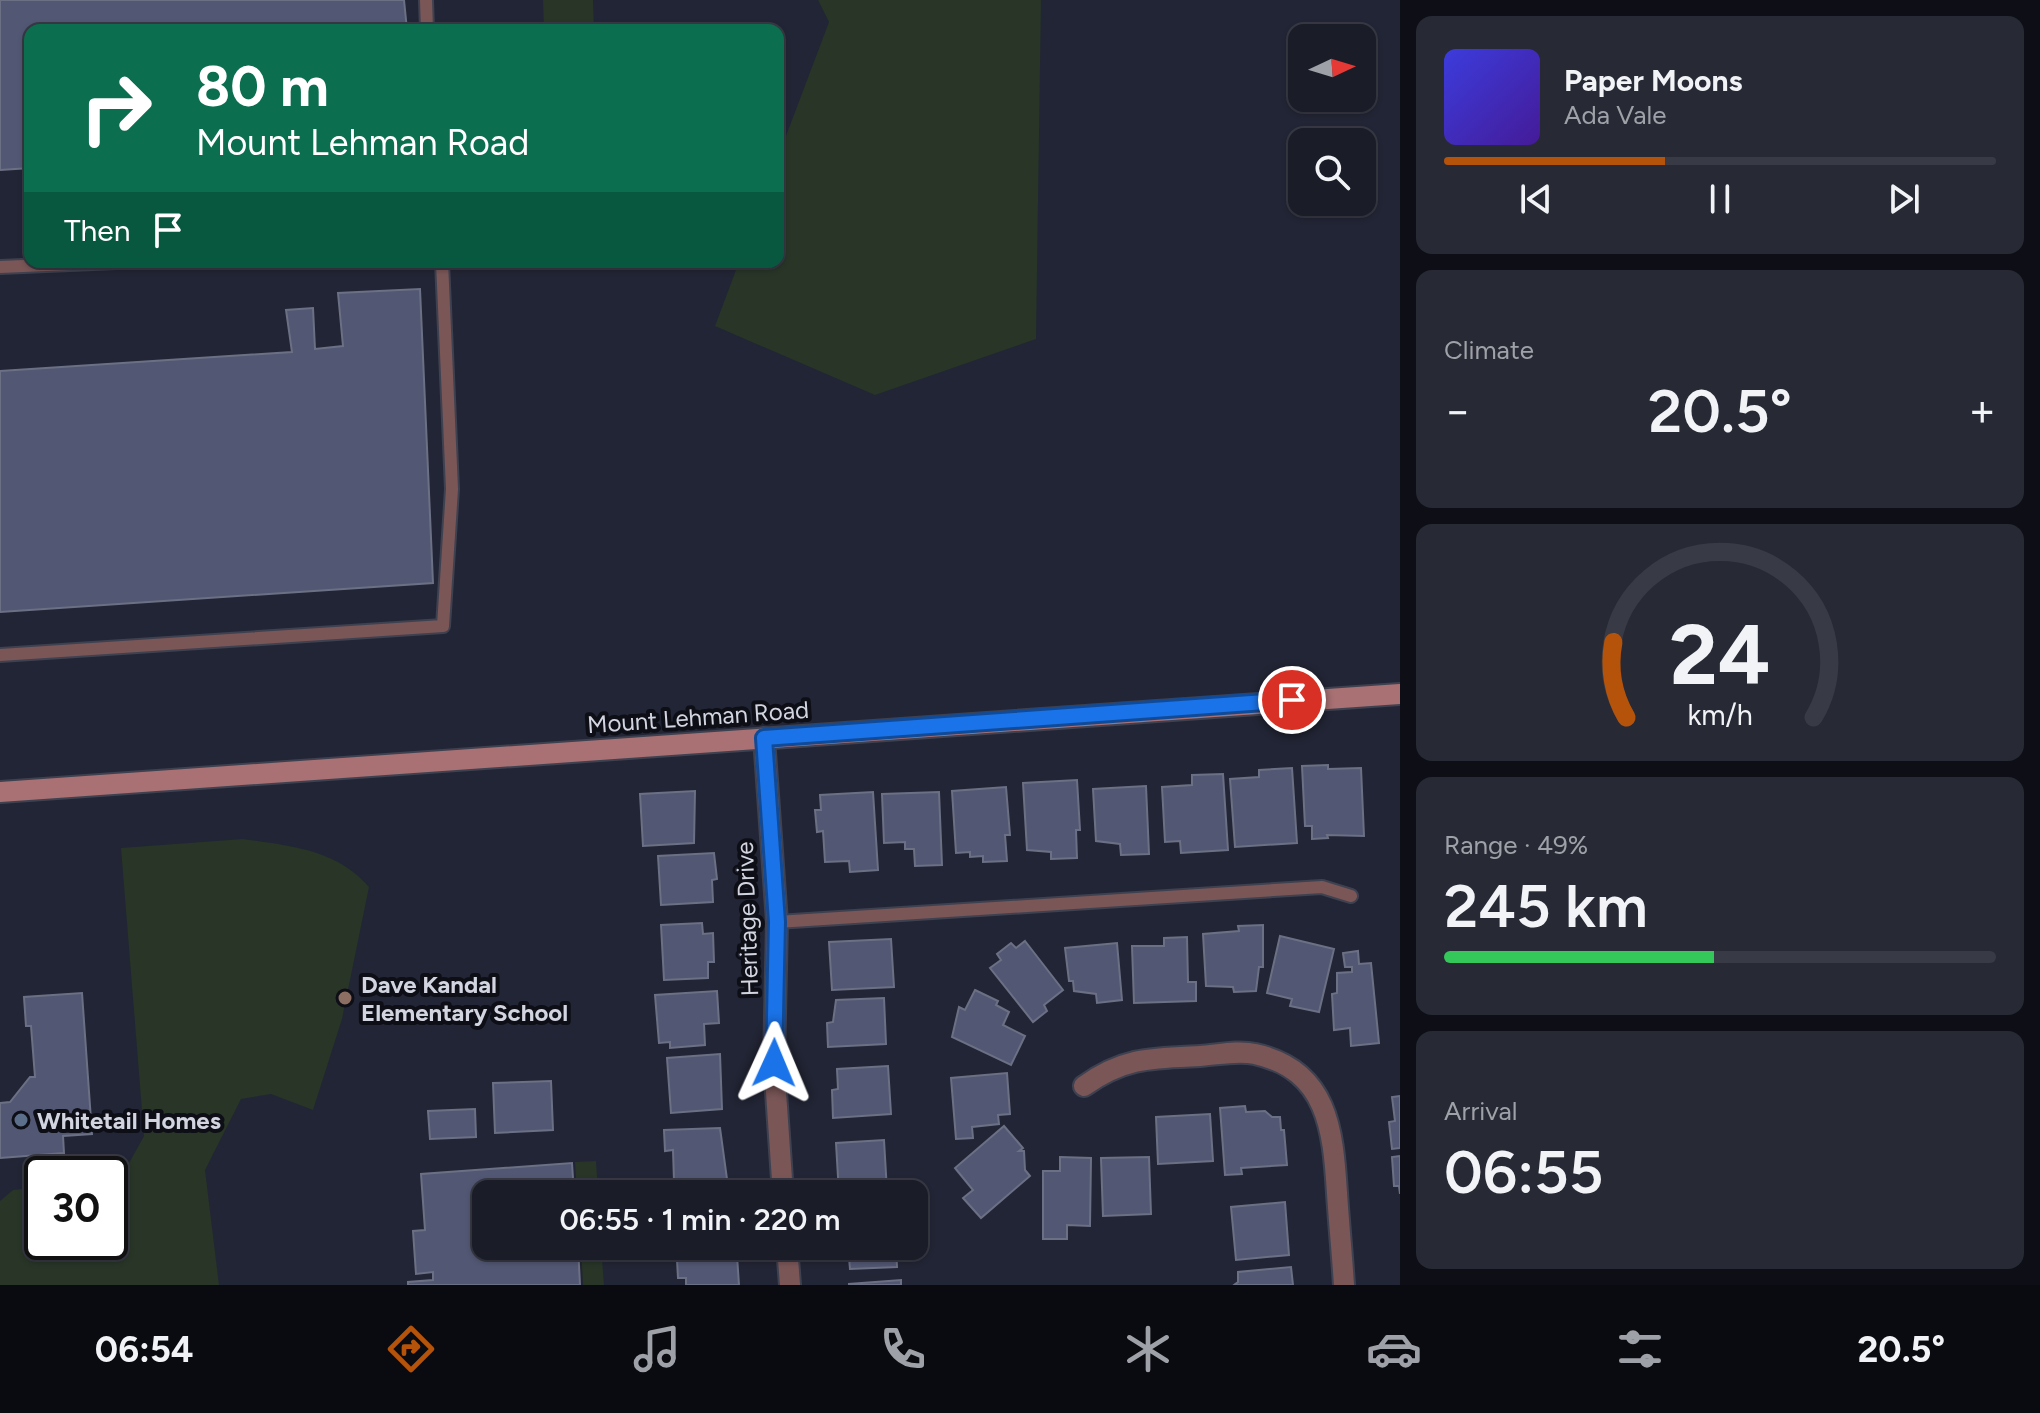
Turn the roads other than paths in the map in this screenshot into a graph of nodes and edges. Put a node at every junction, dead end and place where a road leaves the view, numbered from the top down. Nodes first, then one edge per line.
1 (426, 0) edge
2 (427, 24) edge
3 (24, 266) edge
4 (0, 267) edge
5 (442, 268) edge
6 (0, 655) edge
7 (1400, 694) edge
8 (764, 738) junction
9 (0, 792) edge
10 (1351, 896) dead end
11 (777, 922) junction
12 (1084, 1086) dead end
13 (782, 1180) edge
14 (788, 1260) edge
15 (790, 1285) edge
16 (1344, 1285) edge

1 - 2 lane
3 - 4 lane
5 - 6 lane
7 - 8 main road, Mount Lehman Road
8 - 9 main road, Mount Lehman Road
8 - 11 street, Heritage Drive
10 - 11 lane
11 - 13 street, Heritage Drive
12 - 16 street
14 - 15 street

